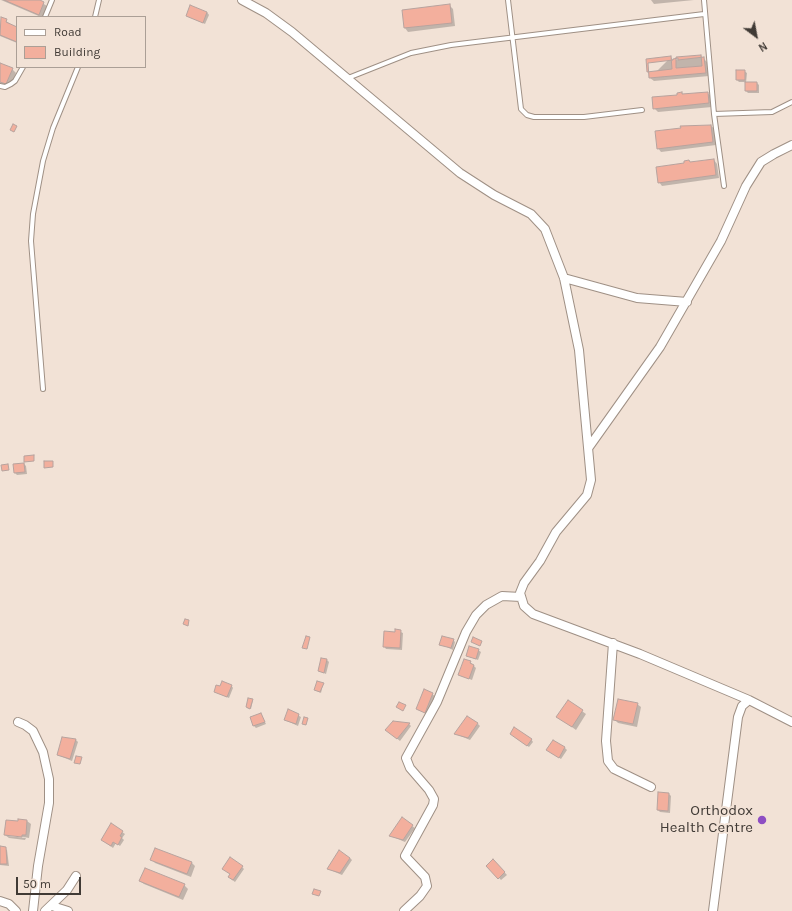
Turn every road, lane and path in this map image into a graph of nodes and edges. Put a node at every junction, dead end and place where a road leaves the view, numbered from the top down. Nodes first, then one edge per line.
1 (52, 0) edge
2 (99, 0) edge
3 (242, 0) edge
4 (508, 0) edge
5 (704, 0) edge
6 (704, 14) junction
7 (45, 16) edge
8 (95, 16) edge
9 (512, 38) junction
10 (22, 68) edge
11 (78, 68) edge
12 (348, 78) junction
13 (0, 86) edge
14 (792, 102) edge
15 (642, 110) dead end
16 (714, 114) junction
17 (792, 145) edge
18 (724, 186) dead end
19 (564, 278) junction
20 (687, 302) junction
21 (43, 390) dead end
22 (589, 447) junction
23 (521, 598) junction
24 (613, 643) junction
25 (749, 700) junction
26 (18, 722) dead end
27 (792, 722) edge
28 (651, 787) dead end
29 (76, 876) dead end
30 (0, 901) edge
31 (52, 906) junction
32 (16, 911) edge
33 (33, 911) edge
34 (45, 911) edge
35 (68, 911) edge
36 (404, 911) edge
37 (713, 911) edge

1 - 7 lane
2 - 8 lane
3 - 12 street
4 - 9 lane
5 - 6 lane
6 - 9 lane
6 - 16 lane
9 - 12 lane
9 - 15 lane
10 - 13 lane
11 - 21 lane
12 - 19 street
14 - 16 lane
16 - 18 lane
17 - 20 street
19 - 20 street
19 - 22 street
20 - 22 street
22 - 23 street
23 - 24 street
23 - 36 street
24 - 25 street
24 - 28 street
25 - 27 street
25 - 37 street
26 - 33 street
29 - 31 street
30 - 32 street
31 - 34 street
31 - 35 street

